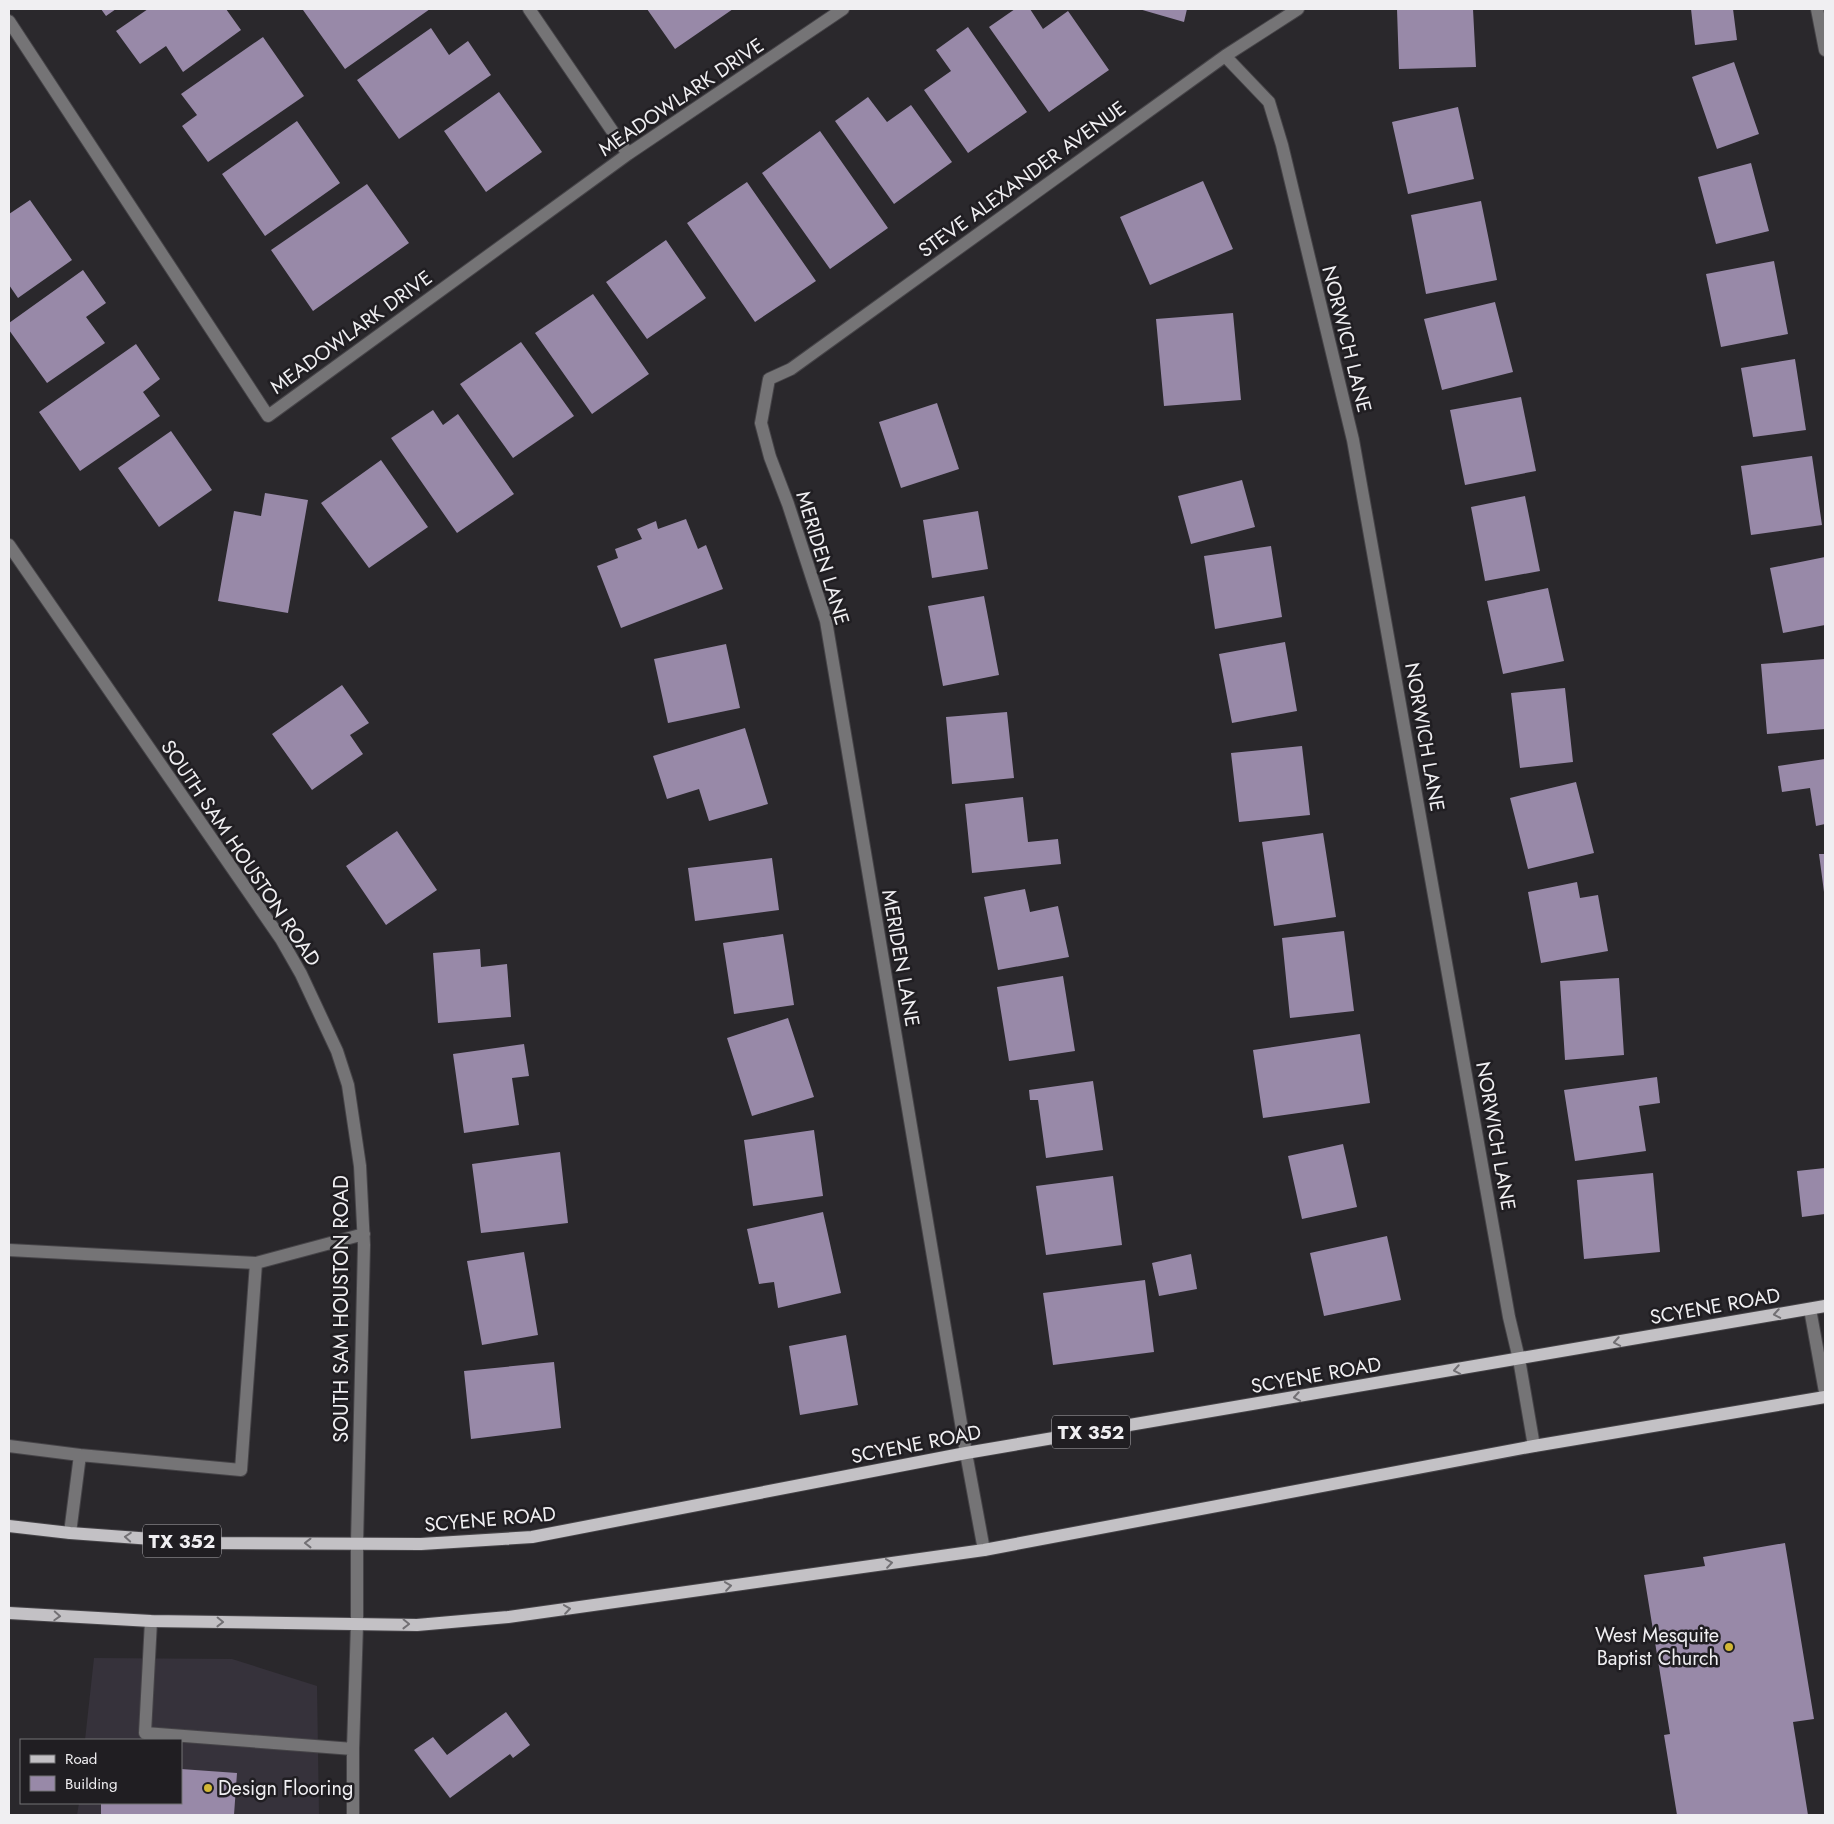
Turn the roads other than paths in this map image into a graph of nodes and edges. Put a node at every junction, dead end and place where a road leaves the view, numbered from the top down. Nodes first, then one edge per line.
1 (530, 9) edge
2 (843, 9) edge
3 (1298, 9) edge
4 (1817, 9) edge
5 (9, 21) edge
6 (1825, 50) edge
7 (1225, 56) junction
8 (628, 154) junction
9 (769, 379) joint
10 (9, 545) edge
11 (364, 1234) junction
12 (9, 1250) edge
13 (256, 1262) junction
14 (1825, 1306) edge
15 (1810, 1309) junction
16 (1520, 1360) junction
17 (1825, 1392) edge
18 (1825, 1397) edge
19 (9, 1446) edge
20 (1534, 1446) junction
21 (966, 1453) junction
22 (80, 1455) junction
23 (9, 1526) edge
24 (70, 1533) junction
25 (357, 1543) junction
26 (984, 1550) junction
27 (9, 1613) edge
28 (151, 1621) junction
29 (357, 1624) junction
30 (353, 1749) junction
31 (353, 1815) edge

1 - 8 street
2 - 8 street, MEADOWLARK DRIVE
3 - 7 street, STEVE ALEXANDER AVENUE
4 - 6 street
5 - 8 street, MEADOWLARK DRIVE
7 - 9 street, STEVE ALEXANDER AVENUE
7 - 16 street, NORWICH LANE
9 - 21 street, MERIDEN LANE
10 - 11 street, SOUTH SAM HOUSTON ROAD
11 - 13 street
11 - 25 street, SOUTH SAM HOUSTON ROAD
12 - 13 street
13 - 22 street
14 - 15 main road, SCYENE ROAD / TX 352
15 -> 16 main road, SCYENE ROAD / TX 352
15 - 17 street
16 - 20 street, NORWICH LANE
16 -> 21 main road, SCYENE ROAD / TX 352
18 - 20 main road
19 - 22 street
20 - 26 main road
21 - 25 main road, SCYENE ROAD / TX 352
21 - 26 street, MERIDEN LANE
22 - 24 street
23 - 24 main road, SCYENE ROAD / TX 352
25 -> 24 main road, SCYENE ROAD / TX 352
25 - 29 street, SOUTH SAM HOUSTON ROAD
29 -> 26 main road
27 -> 28 main road
28 -> 29 main road
28 - 30 street
29 - 30 street, SOUTH SAM HOUSTON ROAD
30 - 31 street, SOUTH SAM HOUSTON ROAD

